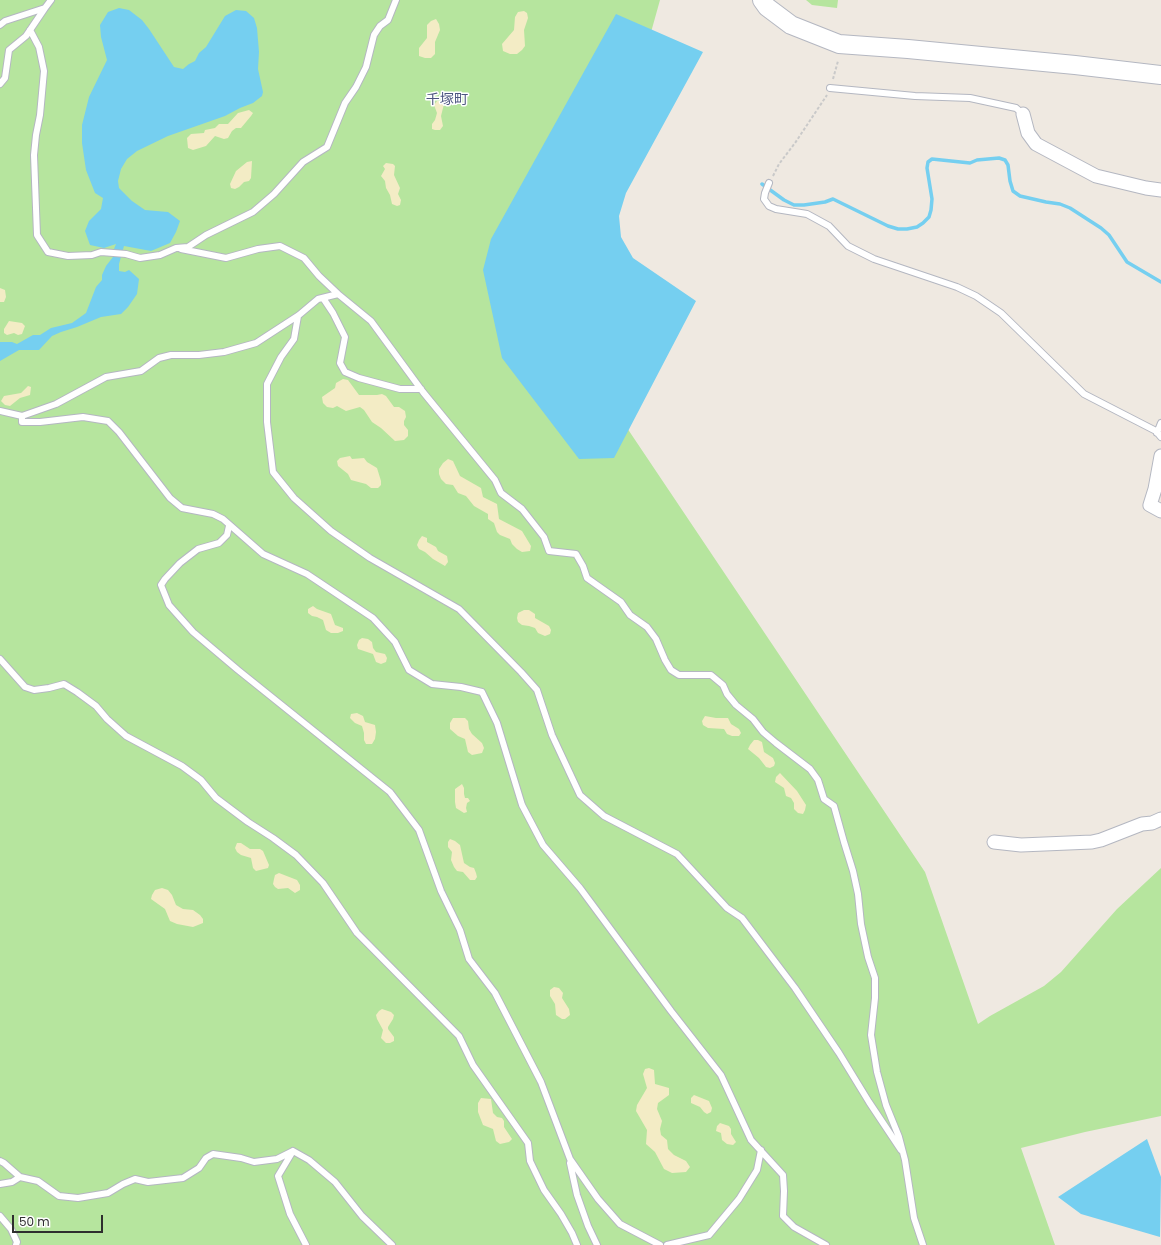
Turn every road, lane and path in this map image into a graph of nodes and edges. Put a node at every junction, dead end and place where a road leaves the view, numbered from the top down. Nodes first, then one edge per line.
1 (51, 0) edge
2 (396, 0) edge
3 (762, 0) edge
4 (45, 8) junction
5 (0, 25) edge
6 (30, 30) junction
7 (838, 61) dead end
8 (1161, 75) edge
9 (0, 84) edge
10 (830, 88) junction
11 (1023, 114) joint
12 (769, 183) joint
13 (1161, 190) edge
14 (176, 248) junction
15 (338, 294) junction
16 (323, 298) junction
17 (298, 316) junction
18 (421, 389) junction
19 (0, 411) edge
20 (22, 416) junction
21 (1161, 423) edge
22 (1159, 435) edge
23 (1161, 456) edge
24 (1161, 511) edge
25 (229, 526) junction
26 (0, 659) edge
27 (1161, 819) edge
28 (994, 842) dead end
29 (761, 1150) junction
30 (293, 1151) junction
31 (904, 1154) junction
32 (570, 1159) junction
33 (0, 1161) edge
34 (20, 1177) junction
35 (0, 1184) edge
36 (0, 1216) edge
37 (16, 1245) edge
38 (306, 1245) edge
39 (392, 1245) edge
40 (577, 1245) edge
41 (597, 1245) edge
42 (660, 1245) edge
43 (668, 1245) edge
44 (826, 1245) edge
45 (923, 1245) edge

1 - 4 lane
2 - 14 lane
3 - 8 street
4 - 5 lane
4 - 6 lane
6 - 9 lane
6 - 14 lane
7 - 10 path
10 - 11 lane
10 - 12 path
11 - 13 street
12 - 22 lane
14 - 15 lane
15 - 16 lane
15 - 18 lane
16 - 17 lane
16 - 18 lane
17 - 20 lane
17 - 31 lane
18 - 31 lane
19 - 20 lane
20 - 25 lane
21 - 22 lane
23 - 24 street
25 - 29 lane
25 - 32 lane
26 - 40 lane
27 - 28 street
29 - 43 lane
29 - 44 lane
30 - 34 lane
30 - 38 lane
30 - 39 lane
31 - 45 lane
32 - 41 lane
32 - 42 lane
33 - 34 lane
34 - 35 lane
36 - 37 lane

